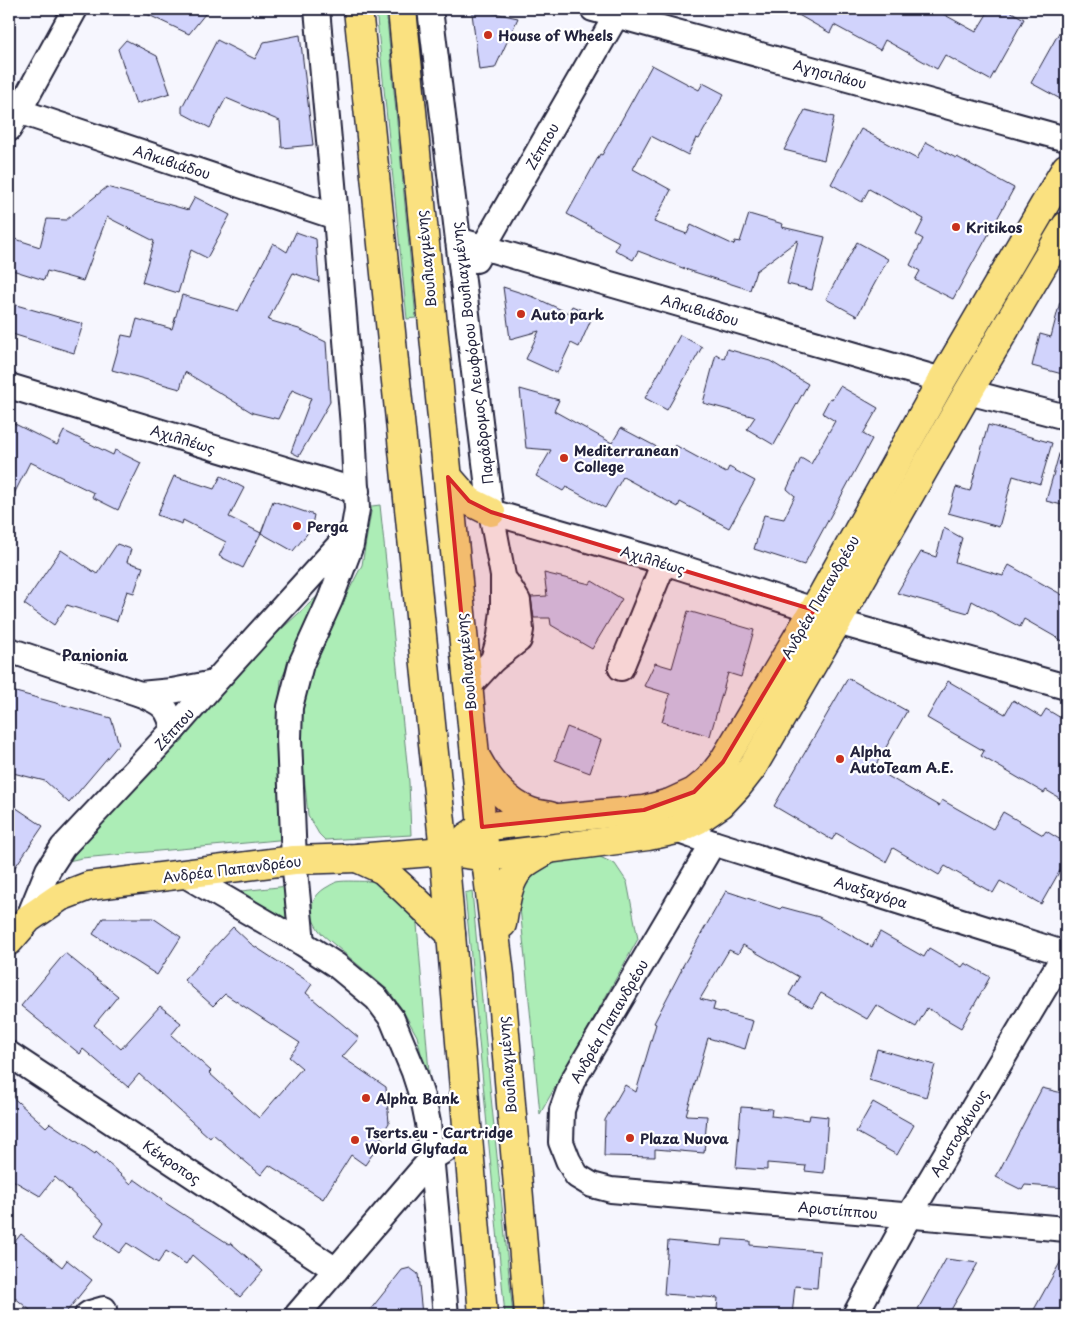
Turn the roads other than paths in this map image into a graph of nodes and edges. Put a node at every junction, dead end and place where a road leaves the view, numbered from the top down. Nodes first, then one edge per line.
1 (75, 9) edge
2 (317, 9) edge
3 (358, 9) edge
4 (402, 9) edge
5 (430, 9) edge
6 (593, 9) edge
7 (618, 12) edge
8 (12, 116) edge
9 (1066, 140) edge
10 (1066, 168) edge
11 (336, 217) junction
12 (1066, 226) edge
13 (458, 240) junction
14 (484, 247) junction
15 (463, 283) junction
16 (942, 380) junction
17 (9, 386) edge
18 (968, 392) junction
19 (1066, 418) edge
20 (448, 477) junction
21 (357, 491) junction
22 (491, 512) junction
23 (355, 528) junction
24 (664, 562) junction
25 (826, 616) junction
26 (9, 650) edge
27 (621, 668) dead end
28 (214, 683) junction
29 (468, 686) junction
30 (1066, 687) edge
31 (140, 694) junction
32 (173, 730) junction
33 (476, 757) junction
34 (559, 818) junction
35 (482, 828) junction
36 (676, 830) junction
37 (713, 843) junction
38 (548, 849) junction
39 (444, 851) junction
40 (486, 857) junction
41 (357, 858) junction
42 (294, 860) junction
43 (185, 874) junction
44 (28, 918) junction
45 (451, 934) junction
46 (9, 940) edge
47 (302, 943) junction
48 (1066, 953) edge
49 (500, 975) junction
50 (9, 1054) edge
51 (468, 1136) junction
52 (432, 1158) junction
53 (610, 1190) joint
54 (909, 1216) junction
55 (1066, 1230) edge
56 (336, 1270) junction
57 (298, 1315) edge
58 (446, 1315) edge
59 (483, 1315) edge
60 (529, 1315) edge
61 (855, 1315) edge

1 - 8 street
2 - 11 street
3 - 39 main road
4 - 20 main road, Βουλιαγμένης
5 - 13 street, Παράδρομος Λεωφόρου Βουλιαγμένης
6 - 7 street, Αγησιλάου
7 - 9 street, Αγησιλάου
7 - 14 street, Ζέππου
8 - 11 street, Αλκιβιάδου
10 - 16 main road, Ανδρέα Παπανδρέου
11 - 21 street
12 - 18 main road, Ανδρέα Παπανδρέου
13 - 14 street, Αλκιβιάδου
13 - 15 street, Παράδρομος Λεωφόρου Βουλιαγμένης
14 - 15 street, Ζέππου
14 - 16 street, Αλκιβιάδου
15 - 22 street, Παράδρομος Λεωφόρου Βουλιαγμένης
16 - 25 main road, Ανδρέα Παπανδρέου
17 - 21 street, Αχιλλέως
18 - 19 street
18 - 25 main road, Ανδρέα Παπανδρέου
20 - 22 main road
20 - 29 main road, Βουλιαγμένης
21 - 23 street
22 - 24 street, Αχιλλέως
22 - 29 street, Παράδρομος Λεωφόρου Βουλιαγμένης
23 - 28 street, Ζέππου
23 - 42 street
24 - 25 street, Αχιλλέως
24 - 27 street
25 - 30 street, Αχιλλέως
25 - 34 main road, Ανδρέα Παπανδρέου
25 - 36 main road, Ανδρέα Παπανδρέου
26 - 31 street
28 - 31 street
28 - 32 street, Ζέππου
29 - 33 main road, Βουλιαγμένης
31 - 32 street
32 - 44 street, Ζέππου
33 - 34 main road
33 - 35 main road, Βουλιαγμένης
34 - 35 main road, Ανδρέα Παπανδρέου
35 - 39 main road, Ανδρέα Παπανδρέου
35 - 40 main road, Βουλιαγμένης
36 - 37 street, Αναξαγόρα
36 - 38 main road, Ανδρέα Παπανδρέου
37 - 48 street, Αναξαγόρα
37 - 53 street, Ανδρέα Παπανδρέου
38 - 40 main road, Ανδρέα Παπανδρέου
38 - 49 main road
39 - 40 main road, Ανδρέα Παπανδρέου
39 - 41 main road, Ανδρέα Παπανδρέου
39 - 45 main road
40 - 49 main road, Βουλιαγμένης
41 - 42 main road, Ανδρέα Παπανδρέου
41 - 45 main road
42 - 43 main road, Ανδρέα Παπανδρέου
42 - 47 street
43 - 44 main road, Ανδρέα Παπανδρέου
43 - 47 street
44 - 46 main road, Ζέππου
45 - 51 main road
47 - 52 street
48 - 54 street, Αριστοφάνους
49 - 60 main road, Βουλιαγμένης
50 - 56 street, Κέκροπος
51 - 52 street
51 - 59 main road
52 - 56 street
52 - 58 street
53 - 54 street, Αριστίππου
54 - 55 street, Αριστίππου
54 - 61 street, Αριστοφάνους
56 - 57 street

